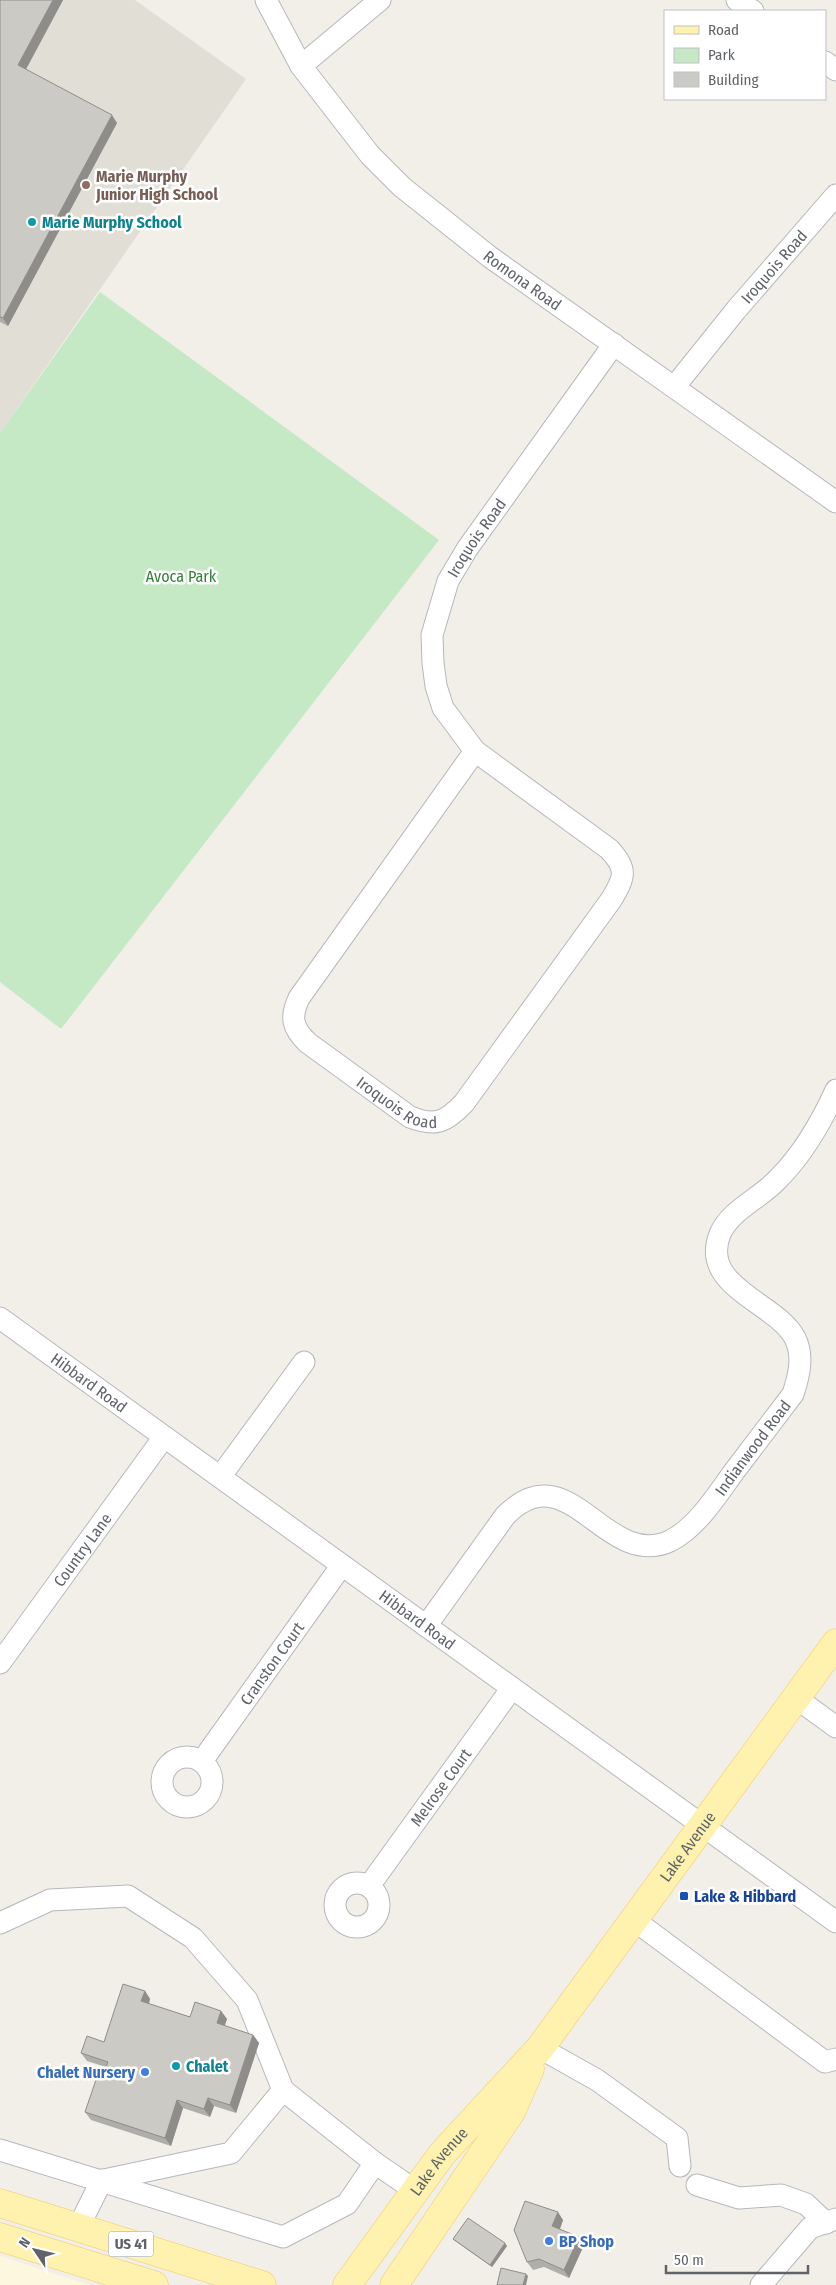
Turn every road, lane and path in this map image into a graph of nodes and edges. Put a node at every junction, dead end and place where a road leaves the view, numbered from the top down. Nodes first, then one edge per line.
1 (266, 0) edge
2 (380, 0) edge
3 (737, 0) edge
4 (752, 10) edge
5 (301, 66) junction
6 (836, 195) edge
7 (614, 344) junction
8 (675, 386) junction
9 (836, 502) edge
10 (475, 751) junction
11 (836, 1090) edge
12 (0, 1318) edge
13 (304, 1362) dead end
14 (164, 1437) junction
15 (220, 1477) junction
16 (342, 1565) junction
17 (426, 1626) junction
18 (836, 1644) edge
19 (0, 1663) edge
20 (512, 1688) junction
21 (796, 1698) junction
22 (836, 1727) edge
23 (202, 1761) dead end
24 (703, 1826) junction
25 (369, 1886) dead end
26 (634, 1920) junction
27 (836, 1922) edge
28 (0, 1923) edge
29 (540, 2048) junction
30 (836, 2059) edge
31 (283, 2090) junction
32 (0, 2150) edge
33 (375, 2163) junction
34 (680, 2166) dead end
35 (102, 2180) junction
36 (697, 2185) dead end
37 (416, 2191) junction
38 (0, 2203) edge
39 (831, 2221) edge
40 (78, 2228) junction
41 (0, 2237) edge
42 (154, 2285) edge
43 (262, 2285) edge
44 (347, 2285) edge
45 (394, 2285) edge
46 (761, 2285) edge

1 - 5 street, Romona Road
2 - 5 street
3 - 4 street
5 - 7 street, Romona Road
6 - 8 street, Iroquois Road
7 - 8 street, Romona Road
7 - 10 street, Iroquois Road
8 - 9 street, Romona Road
10 - 10 street, Iroquois Road
11 - 17 street, Indianwood Road
12 - 14 street, Hibbard Road
13 - 15 street
14 - 15 street, Hibbard Road
14 - 19 street, Country Lane
15 - 16 street, Hibbard Road
16 - 17 street, Hibbard Road
16 - 23 street, Cranston Court
17 - 20 street, Hibbard Road
18 - 21 main road, Lake Avenue
20 - 24 street, Hibbard Road
20 - 25 street, Melrose Court
21 - 22 street
21 - 24 main road, Lake Avenue
24 - 26 main road, Lake Avenue
24 - 27 street, Hibbard Road
26 - 29 main road, Lake Avenue
26 - 30 street
28 - 31 street
29 - 34 street
29 - 37 main road, Lake Avenue
29 - 45 main road, Lake Avenue
31 - 33 street
31 - 35 street
32 - 35 street
33 - 35 street
33 - 37 street
35 - 40 street
36 - 39 street
37 - 44 main road, Lake Avenue
38 - 40 main road, US 41
39 - 46 street
40 - 43 main road, US 41
41 - 42 main road, US 41

